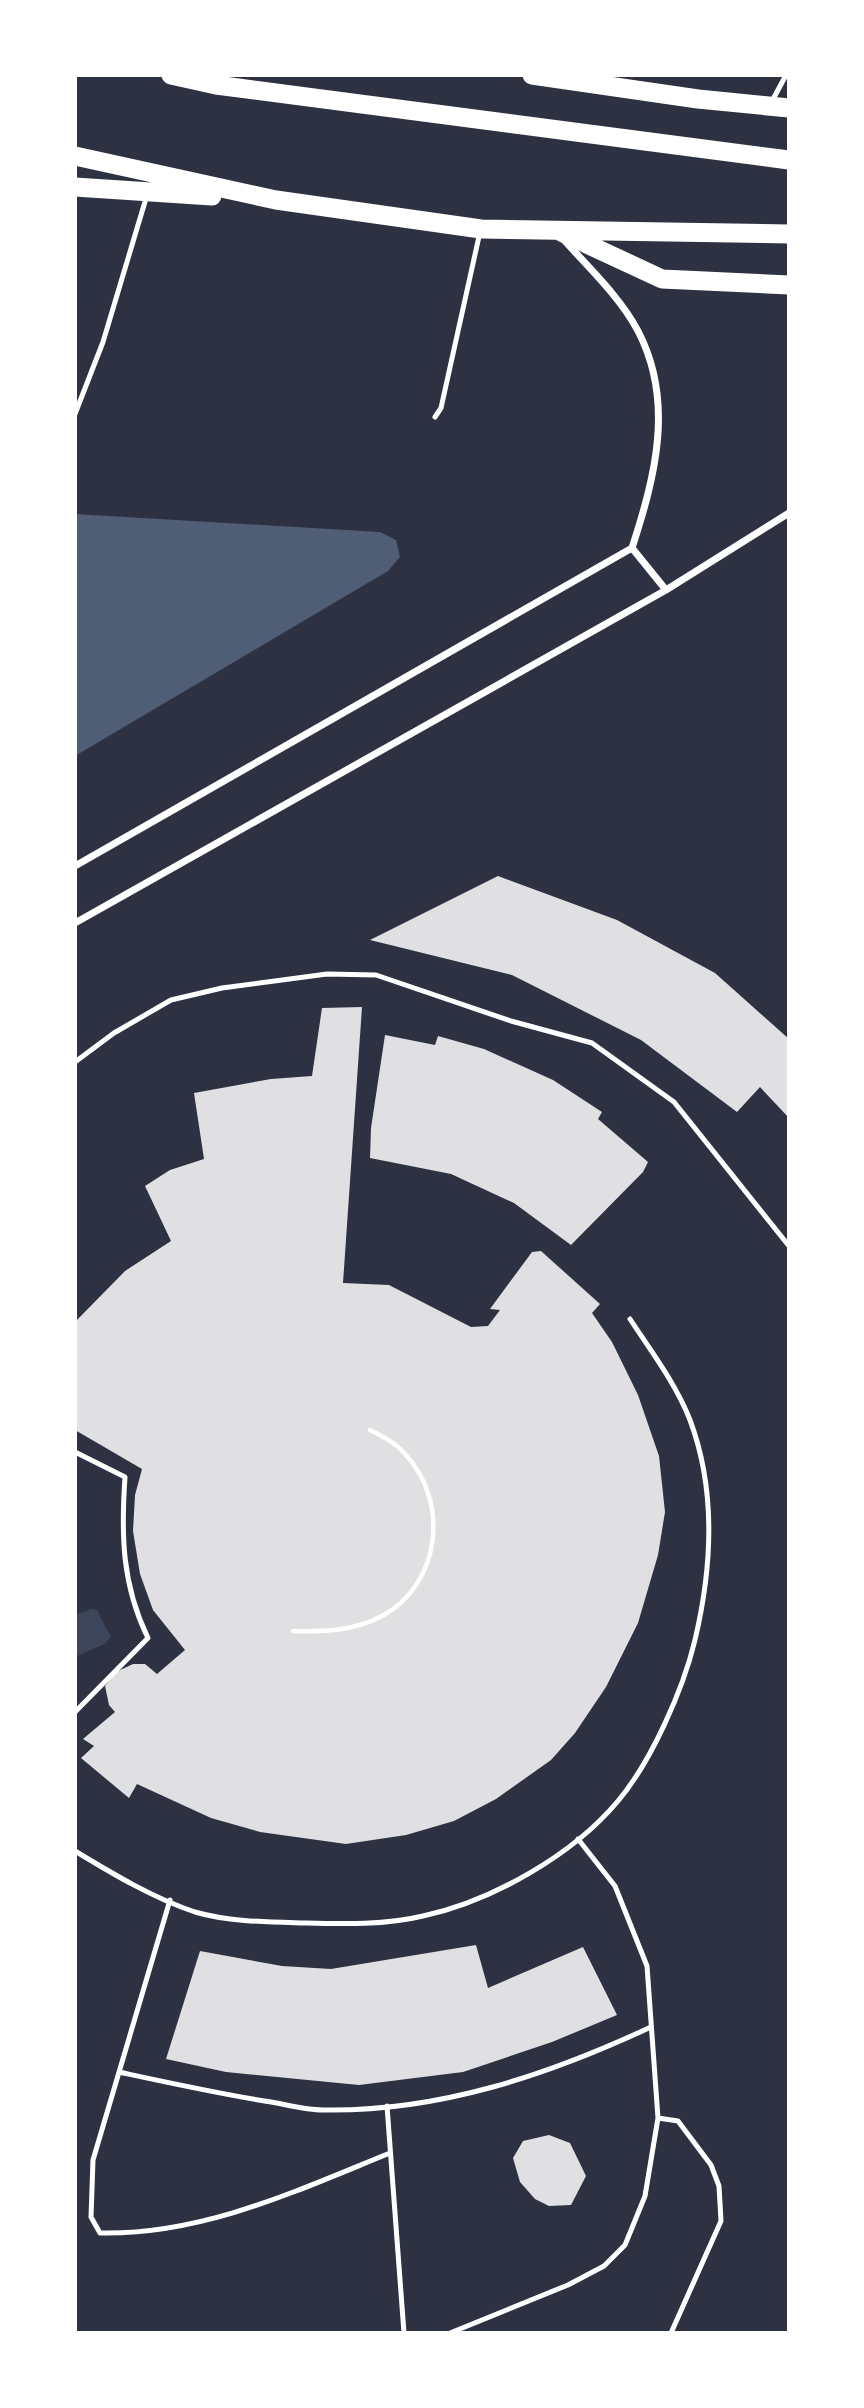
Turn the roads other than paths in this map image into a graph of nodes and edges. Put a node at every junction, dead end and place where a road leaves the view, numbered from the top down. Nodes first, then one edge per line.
1 (171, 75) edge
2 (533, 75) edge
3 (786, 75) edge
4 (211, 80) edge
5 (779, 107) edge
6 (75, 156) edge
7 (789, 160) edge
8 (79, 186) edge
9 (148, 192) junction
10 (276, 200) junction
11 (481, 229) junction
12 (554, 229) junction
13 (789, 234) edge
14 (789, 285) edge
15 (75, 414) edge
16 (435, 417) dead end
17 (789, 513) edge
18 (632, 548) junction
19 (666, 590) junction
20 (75, 866) edge
21 (75, 923) edge
22 (75, 1062) edge
23 (789, 1247) edge
24 (630, 1319) dead end
25 (75, 1451) edge
26 (75, 1712) edge
27 (578, 1839) junction
28 (75, 1851) edge
29 (170, 1900) junction
30 (652, 2027) junction
31 (119, 2071) junction
32 (387, 2106) junction
33 (658, 2118) junction
34 (390, 2153) junction
35 (404, 2333) edge
36 (450, 2333) edge
37 (671, 2333) edge

1 - 4 highway
2 - 5 highway
3 - 5 lane
4 - 7 highway
6 - 10 highway
8 - 9 highway
9 - 10 highway
9 - 15 lane
10 - 11 highway
11 - 12 highway
11 - 16 lane
12 - 13 highway
12 - 14 highway
12 - 18 street
17 - 19 street
18 - 19 street
18 - 20 street
19 - 21 street
22 - 23 lane
24 - 27 lane
25 - 26 lane
27 - 29 lane
27 - 30 lane
28 - 29 lane
29 - 31 lane
30 - 32 lane
30 - 33 lane
31 - 32 lane
31 - 34 lane
32 - 34 lane
33 - 36 lane
33 - 37 lane
34 - 35 lane

